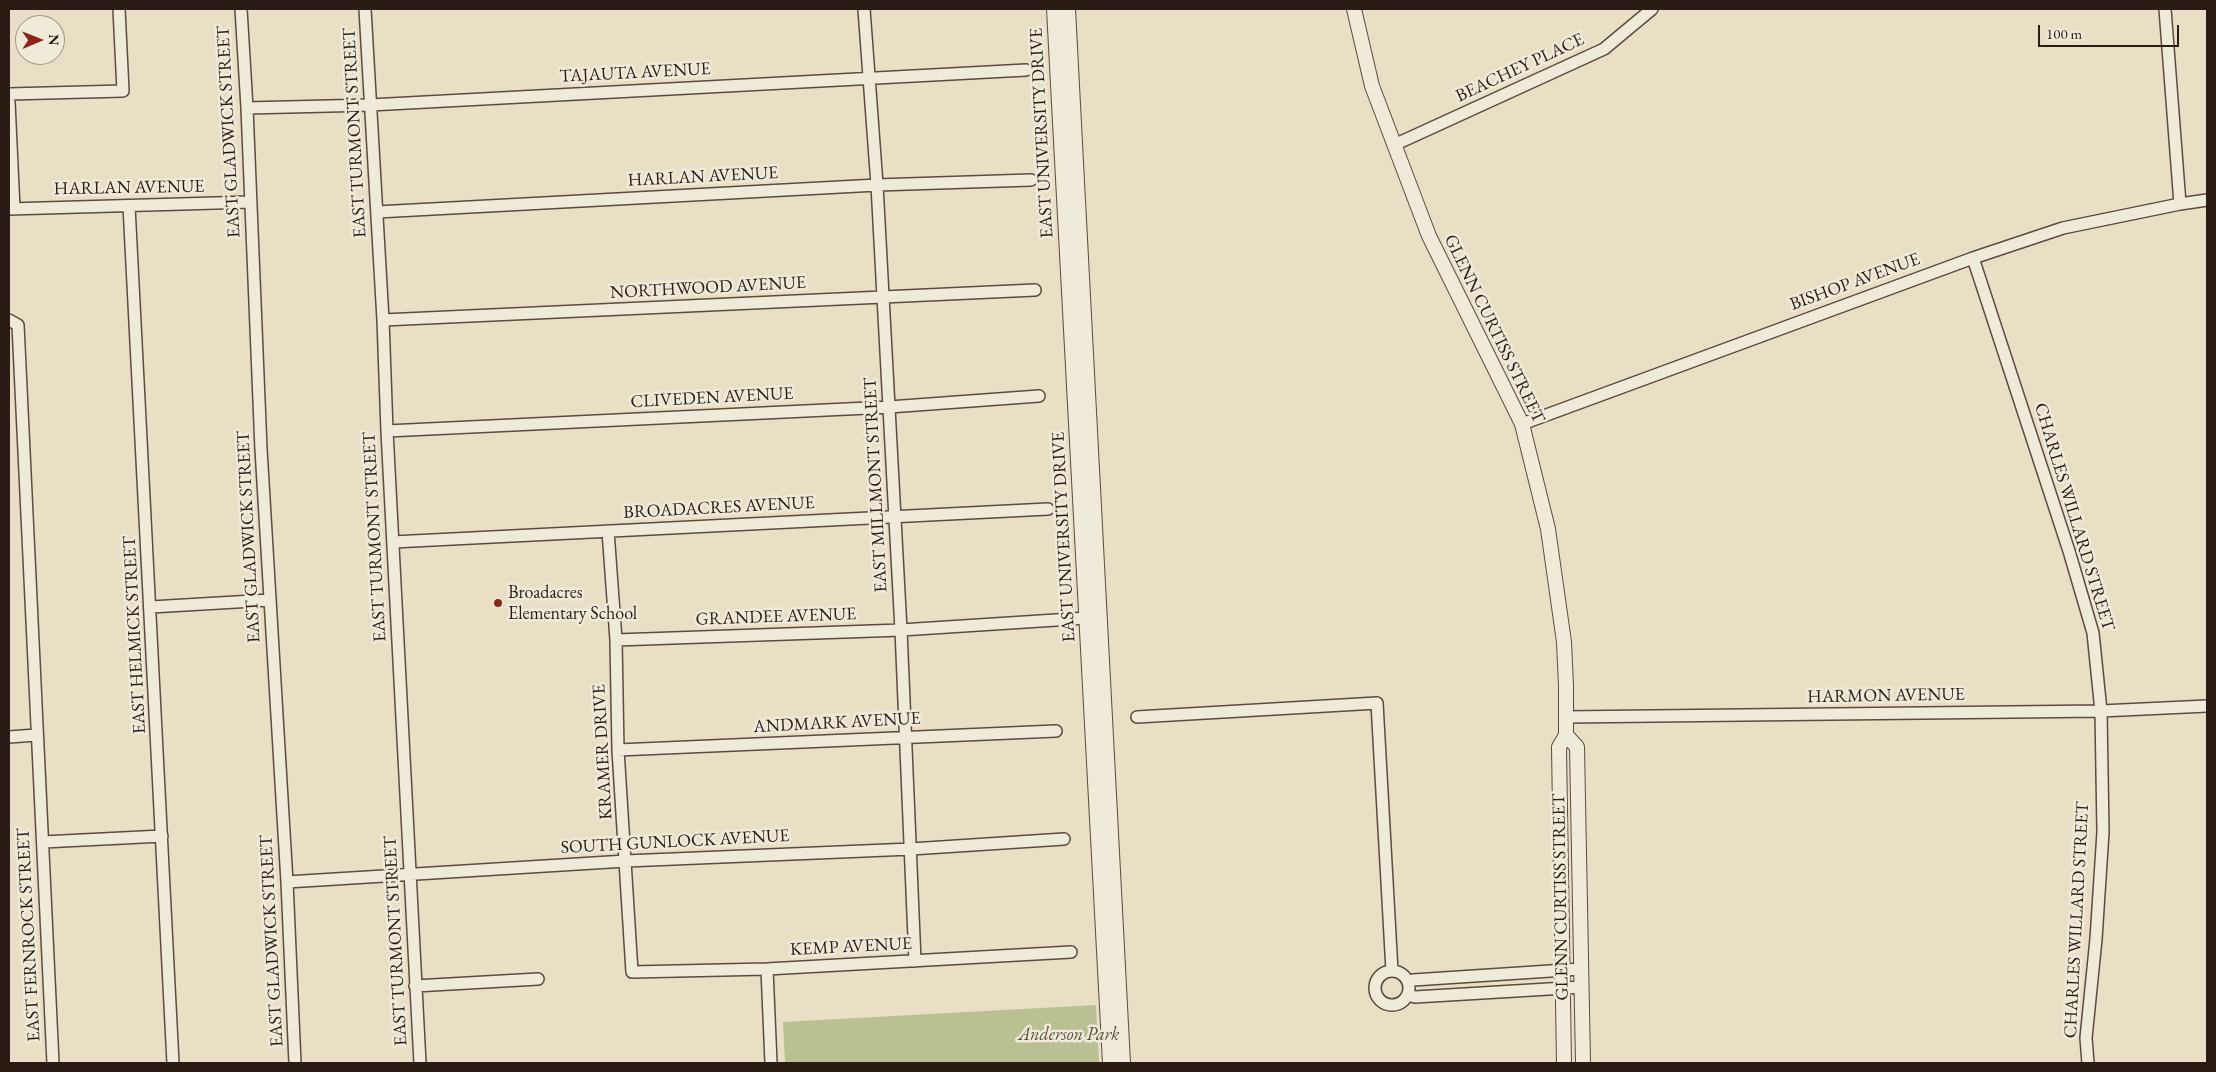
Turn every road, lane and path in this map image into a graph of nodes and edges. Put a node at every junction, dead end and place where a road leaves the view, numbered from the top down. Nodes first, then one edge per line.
1 (119, 9) edge
2 (241, 9) edge
3 (366, 9) edge
4 (864, 9) edge
5 (1054, 9) edge
6 (1068, 9) edge
7 (1354, 9) edge
8 (1652, 9) edge
9 (2165, 9) edge
10 (1026, 70) dead end
11 (869, 77) junction
12 (9, 94) edge
13 (9, 102) edge
14 (370, 105) junction
15 (247, 108) junction
16 (1394, 145) junction
17 (1031, 180) dead end
18 (877, 185) junction
19 (2207, 200) edge
20 (250, 202) junction
21 (2180, 204) junction
22 (129, 206) junction
23 (11, 209) edge
24 (377, 212) junction
25 (1973, 258) junction
26 (1035, 290) dead end
27 (882, 298) junction
28 (383, 320) junction
29 (13, 323) edge
30 (1040, 396) dead end
31 (889, 407) junction
32 (1522, 424) junction
33 (387, 431) junction
34 (1048, 510) dead end
35 (894, 516) junction
36 (608, 531) junction
37 (393, 542) junction
38 (270, 600) junction
39 (151, 607) junction
40 (1093, 618) junction
41 (901, 630) junction
42 (616, 640) junction
43 (2207, 706) edge
44 (2101, 711) junction
45 (1137, 717) dead end
46 (1566, 717) junction
47 (1056, 731) dead end
48 (36, 735) junction
49 (1566, 735) junction
50 (9, 737) edge
51 (906, 737) junction
52 (618, 750) junction
53 (162, 836) junction
54 (1064, 839) dead end
55 (43, 842) junction
56 (911, 849) junction
57 (626, 861) junction
58 (410, 873) junction
59 (287, 882) junction
60 (1072, 952) dead end
61 (916, 961) junction
62 (767, 969) junction
63 (1581, 969) junction
64 (1563, 970) junction
65 (1392, 971) junction
66 (632, 972) joint
67 (538, 979) dead end
68 (1408, 982) junction
69 (415, 986) junction
70 (1582, 987) junction
71 (1563, 988) junction
72 (1408, 995) junction
73 (53, 1063) edge
74 (173, 1063) edge
75 (295, 1063) edge
76 (420, 1063) edge
77 (771, 1063) edge
78 (1110, 1063) edge
79 (1123, 1063) edge
80 (1564, 1063) edge
81 (1583, 1063) edge
82 (2088, 1063) edge

1 - 12 street
2 - 15 street, EAST GLADWICK STREET
3 - 14 street, EAST TURMONT STREET
4 - 11 street, EAST MILLMONT STREET
5 - 40 street, EAST UNIVERSITY DRIVE
6 - 40 street, EAST UNIVERSITY DRIVE
7 - 16 street, GLENN CURTISS STREET
8 - 16 street, BEACHEY PLACE
9 - 21 street
10 - 11 street, TAJAUTA AVENUE
11 - 14 street, TAJAUTA AVENUE
11 - 18 street, EAST MILLMONT STREET
13 - 23 street
14 - 15 street, TAJAUTA AVENUE
14 - 24 street, EAST TURMONT STREET
15 - 20 street, EAST GLADWICK STREET
16 - 32 street, GLENN CURTISS STREET
17 - 18 street, HARLAN AVENUE
18 - 24 street, HARLAN AVENUE
18 - 27 street, EAST MILLMONT STREET
19 - 21 street, BISHOP AVENUE
20 - 22 street, HARLAN AVENUE
20 - 38 street, EAST GLADWICK STREET
21 - 25 street, BISHOP AVENUE
22 - 23 street, HARLAN AVENUE
22 - 39 street, EAST HELMICK STREET
24 - 28 street, EAST TURMONT STREET
25 - 32 street, BISHOP AVENUE
25 - 44 street, CHARLES WILLARD STREET
26 - 27 street, NORTHWOOD AVENUE
27 - 28 street, NORTHWOOD AVENUE
27 - 31 street, EAST MILLMONT STREET
28 - 33 street, EAST TURMONT STREET
29 - 48 street, EAST FERNROCK STREET
30 - 31 street, CLIVEDEN AVENUE
31 - 33 street, CLIVEDEN AVENUE
31 - 35 street, EAST MILLMONT STREET
32 - 46 street, GLENN CURTISS STREET
33 - 37 street, EAST TURMONT STREET
34 - 35 street, BROADACRES AVENUE
35 - 36 street, BROADACRES AVENUE
35 - 41 street, EAST MILLMONT STREET
36 - 37 street, BROADACRES AVENUE
36 - 42 street, KRAMER DRIVE
37 - 58 street, EAST TURMONT STREET
38 - 39 street
38 - 59 street, EAST GLADWICK STREET
39 - 53 street, EAST HELMICK STREET
40 - 41 street, GRANDEE AVENUE
40 - 78 street, EAST UNIVERSITY DRIVE
40 - 79 street, EAST UNIVERSITY DRIVE
41 - 42 street, GRANDEE AVENUE
41 - 51 street, EAST MILLMONT STREET
42 - 52 street, KRAMER DRIVE
43 - 44 street, HARMON AVENUE
44 - 46 street, HARMON AVENUE
44 - 82 street, CHARLES WILLARD STREET
45 - 65 street
46 - 49 street, GLENN CURTISS STREET
47 - 51 street, ANDMARK AVENUE
48 - 50 street
48 - 55 street, EAST FERNROCK STREET
49 - 63 street, GLENN CURTISS STREET
49 - 64 street, GLENN CURTISS STREET
51 - 52 street, ANDMARK AVENUE
51 - 56 street, EAST MILLMONT STREET
52 - 57 street, KRAMER DRIVE
53 - 55 street
53 - 74 street, EAST HELMICK STREET
54 - 56 street, SOUTH GUNLOCK AVENUE
55 - 73 street, EAST FERNROCK STREET
56 - 57 street, SOUTH GUNLOCK AVENUE
56 - 61 street, EAST MILLMONT STREET
57 - 58 street, SOUTH GUNLOCK AVENUE
57 - 66 street, KRAMER DRIVE
58 - 59 street, SOUTH GUNLOCK AVENUE
58 - 69 street, EAST TURMONT STREET
59 - 75 street, EAST GLADWICK STREET
60 - 61 street, KEMP AVENUE
61 - 62 street, KEMP AVENUE
62 - 66 street, KEMP AVENUE
62 - 77 street
63 - 64 street
63 - 70 street, GLENN CURTISS STREET
64 - 68 street
64 - 71 street, GLENN CURTISS STREET
65 - 68 street
65 - 72 street
67 - 69 street
68 - 72 street
69 - 76 street, EAST TURMONT STREET
70 - 71 street
70 - 81 street, GLENN CURTISS STREET
71 - 72 street
71 - 80 street, GLENN CURTISS STREET

